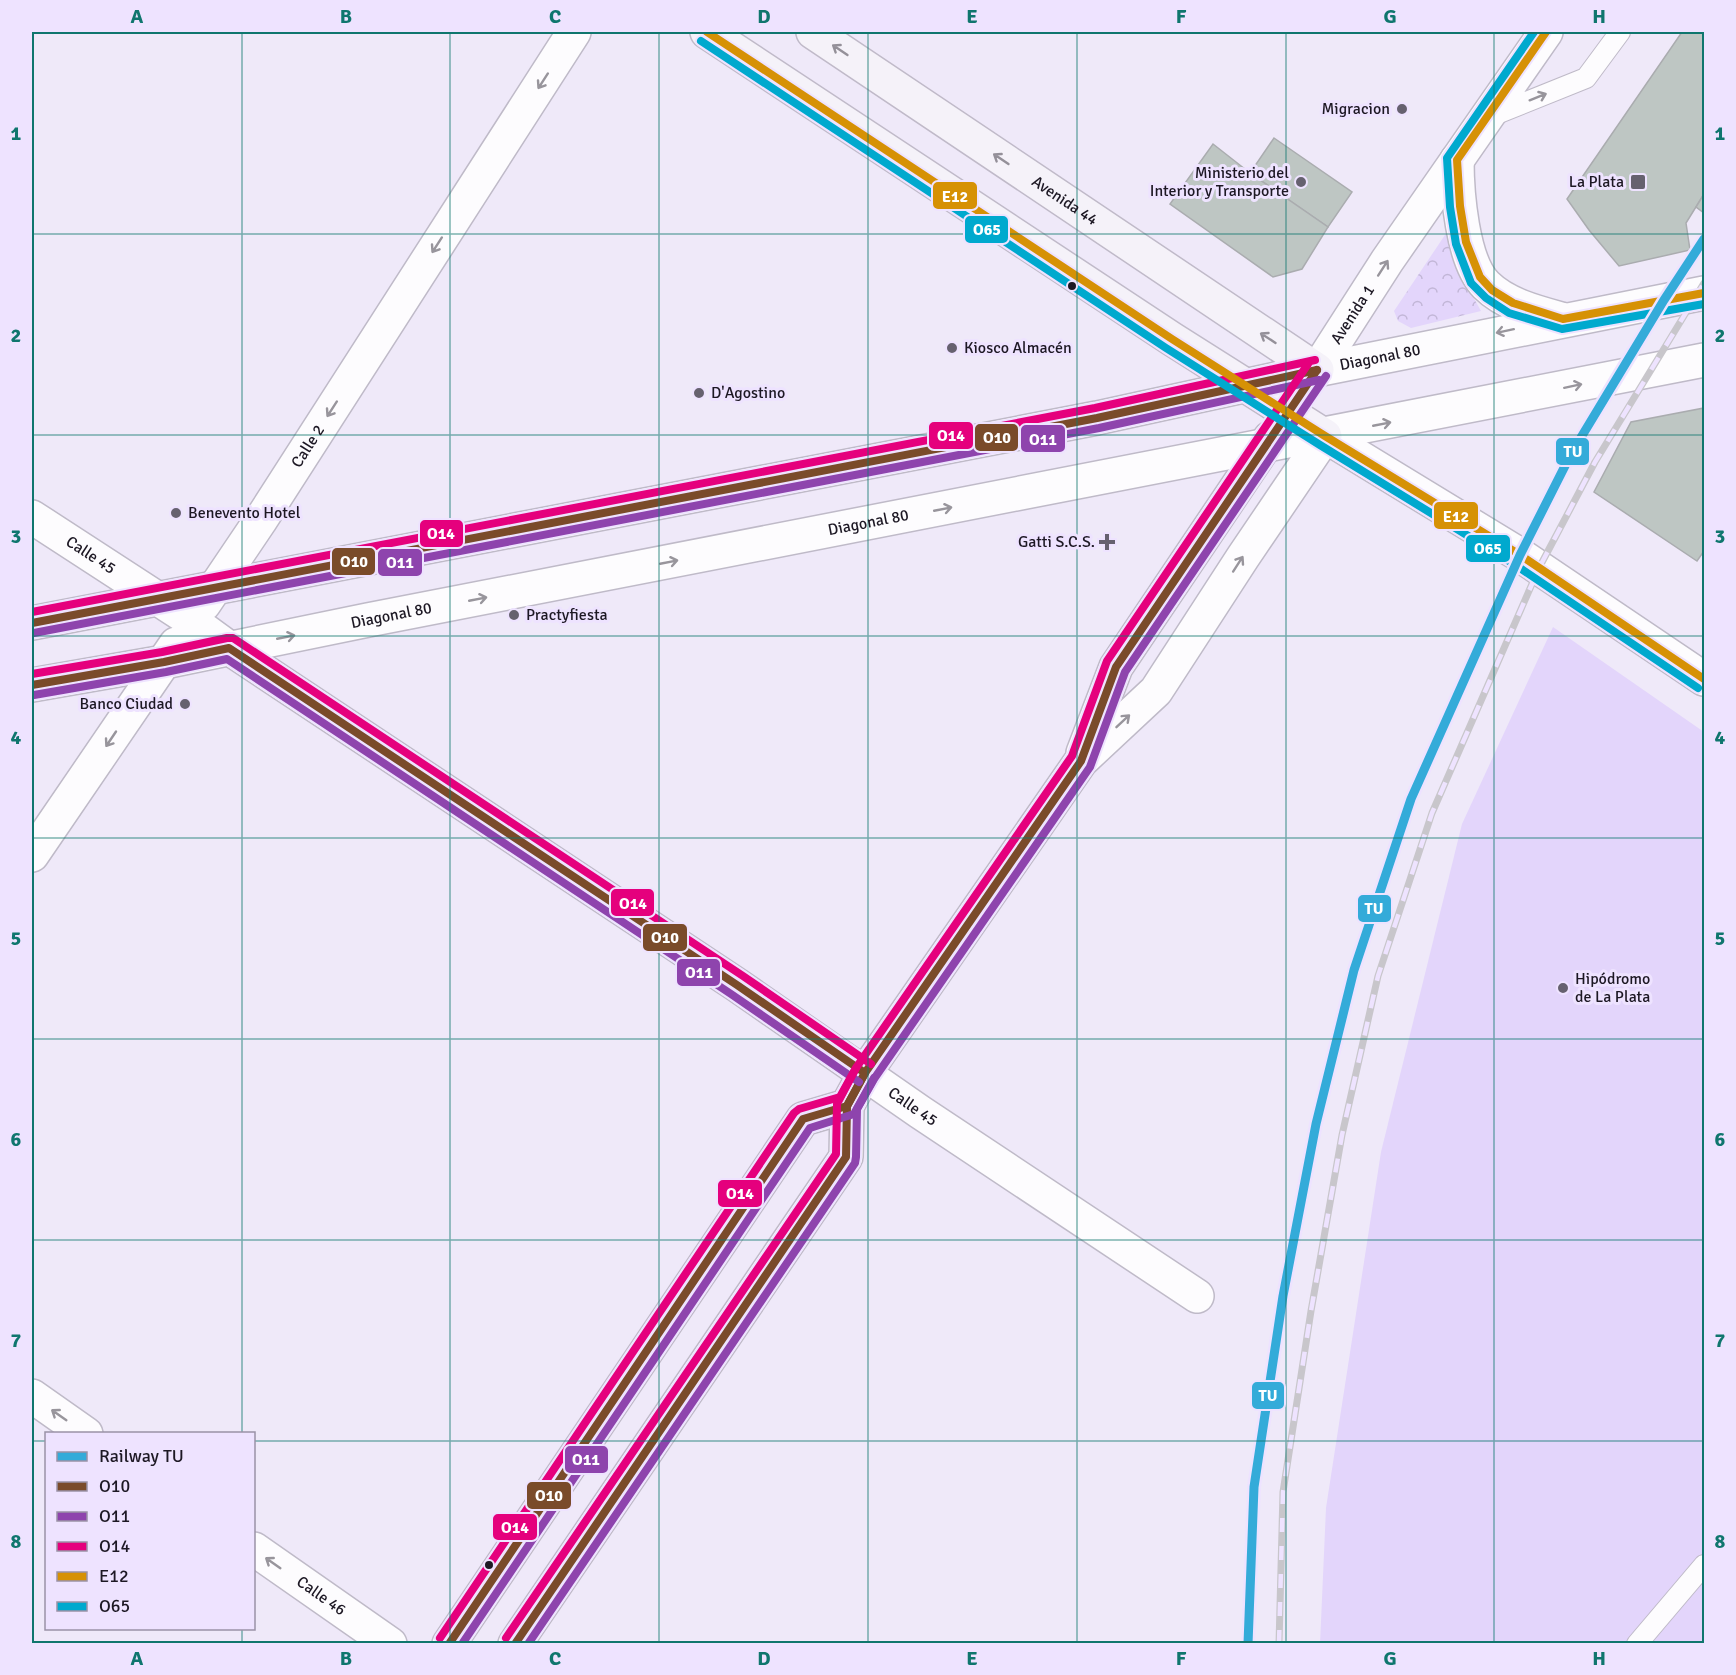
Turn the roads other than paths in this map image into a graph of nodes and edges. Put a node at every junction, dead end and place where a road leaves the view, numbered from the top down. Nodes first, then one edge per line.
1 (574, 32) edge
2 (707, 32) edge
3 (813, 32) edge
4 (1546, 32) edge
5 (1620, 32) edge
6 (1484, 119) junction
7 (1457, 160) junction
8 (1704, 293) edge
9 (1563, 319) junction
10 (1704, 360) edge
11 (1317, 369) junction
12 (1244, 386) junction
13 (1288, 412) junction
14 (1325, 436) junction
15 (1263, 447) junction
16 (32, 517) edge
17 (216, 587) junction
18 (158, 599) junction
19 (192, 621) junction
20 (32, 623) edge
21 (229, 648) junction
22 (164, 662) junction
23 (1704, 679) edge
24 (32, 685) edge
25 (1081, 761) junction
26 (32, 855) edge
27 (865, 1073) junction
28 (847, 1106) junction
29 (1197, 1296) dead end
30 (32, 1396) edge
31 (83, 1432) edge
32 (255, 1550) edge
33 (1704, 1565) edge
34 (390, 1644) edge
35 (449, 1644) edge
36 (515, 1644) edge
37 (1637, 1644) edge

1 -> 17 main road, Calle 2
2 - 12 main road
11 -> 3 main road, Avenida 44
4 - 6 main road, Avenida 1
6 -> 5 lane
6 - 7 main road, Avenida 1
7 - 9 main road
11 -> 7 main road, Avenida 1
8 - 9 main road, Diagonal 80
9 -> 11 main road, Diagonal 80
14 -> 10 main road, Diagonal 80
11 - 12 main road, Diagonal 80
11 - 13 main road, Avenida 1
12 - 13 main road
12 - 17 main road, Diagonal 80
13 - 14 main road
13 - 15 main road, Avenida 1
14 - 15 main road, Diagonal 80
14 - 23 main road
25 -> 14 main road, Avenida 1
21 -> 15 main road, Diagonal 80
15 - 25 main road, Avenida 1
16 - 18 main road, Calle 45
17 - 18 main road, Diagonal 80
17 - 19 main road, Calle 2
18 - 19 main road, Calle 45
18 - 20 main road, Diagonal 80
19 - 21 main road, Calle 45
19 - 22 main road, Calle 2
21 - 22 main road, Diagonal 80
21 - 27 main road, Calle 45
22 - 24 main road, Diagonal 80
22 -> 26 main road, Calle 2
25 - 27 main road, Avenida 1
27 - 28 main road, Avenida 1
27 - 29 main road, Calle 45
28 - 35 main road
28 - 36 main road, Avenida 1
31 -> 30 main road
34 -> 32 main road, Calle 46
33 - 37 lane

